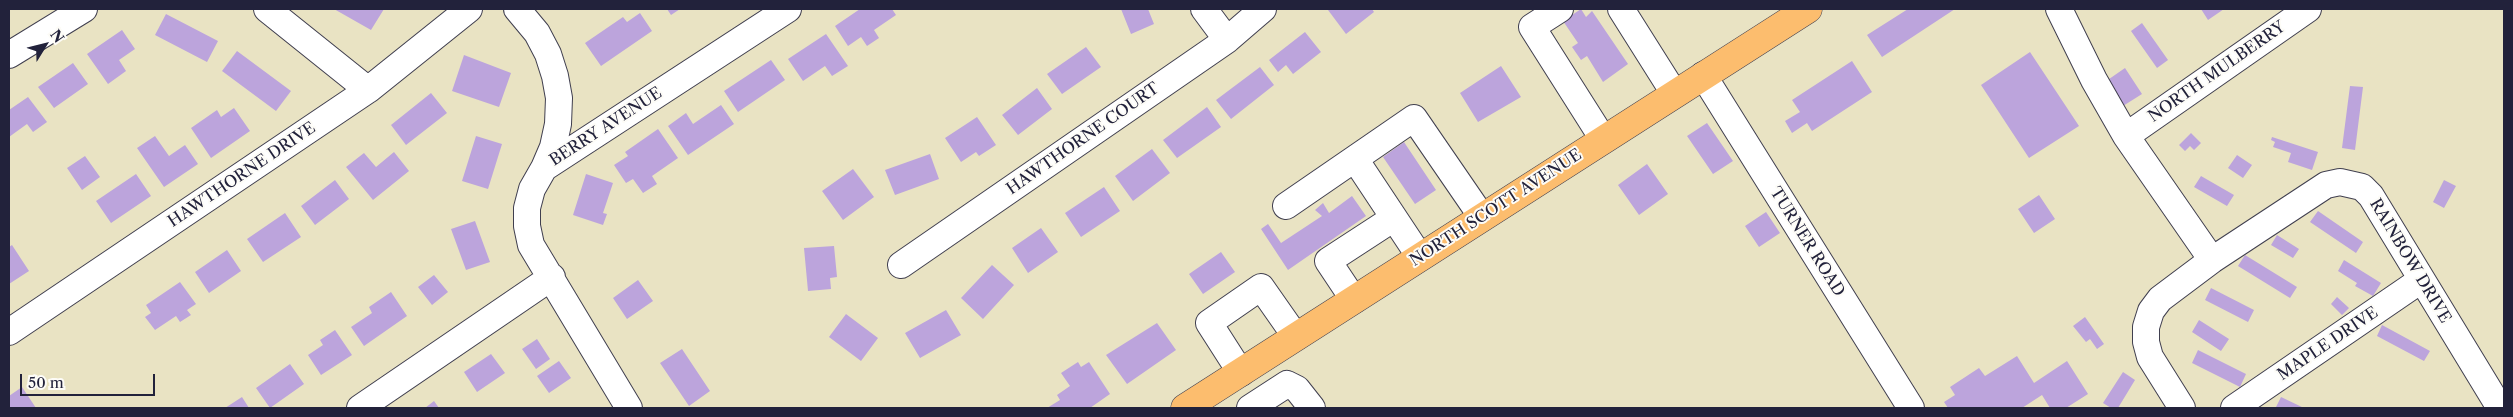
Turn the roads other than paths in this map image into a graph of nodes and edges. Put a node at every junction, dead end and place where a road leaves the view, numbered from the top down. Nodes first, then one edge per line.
1 (84, 9) edge
2 (267, 9) edge
3 (469, 9) edge
4 (517, 9) edge
5 (788, 9) edge
6 (1204, 9) edge
7 (1263, 9) edge
8 (1560, 9) edge
9 (1621, 9) edge
10 (1808, 9) edge
11 (2059, 9) edge
12 (2308, 9) edge
13 (1227, 40) junction
14 (9, 55) edge
15 (1703, 75) junction
16 (368, 90) junction
17 (1674, 93) junction
18 (2126, 136) junction
19 (1603, 139) junction
20 (1355, 159) junction
21 (544, 168) junction
22 (1286, 206) dead end
23 (1482, 217) junction
24 (1394, 218) junction
25 (1420, 257) junction
26 (2212, 260) junction
27 (901, 265) dead end
28 (552, 277) junction
29 (2421, 280) junction
30 (1354, 300) junction
31 (9, 332) edge
32 (1296, 337) junction
33 (1243, 371) junction
34 (1257, 403) edge
35 (360, 408) edge
36 (628, 408) edge
37 (1185, 408) edge
38 (1312, 408) edge
39 (1911, 408) edge
40 (2182, 408) edge
41 (2234, 408) edge
42 (2499, 408) edge

1 - 14 street
2 - 16 street
3 - 16 street, HAWTHORNE DRIVE
4 - 21 street
5 - 21 street, BERRY AVENUE
6 - 13 street
7 - 13 street, HAWTHORNE COURT
8 - 19 street
9 - 17 street
10 - 15 main road, NORTH SCOTT AVENUE
11 - 18 street
12 - 18 street, NORTH MULBERRY
13 - 27 street, HAWTHORNE COURT
15 - 17 main road, NORTH SCOTT AVENUE
15 - 39 street, TURNER ROAD
16 - 31 street, HAWTHORNE DRIVE
17 - 19 main road, NORTH SCOTT AVENUE
18 - 26 street
19 - 23 main road, NORTH SCOTT AVENUE
20 - 22 street
20 - 23 street
20 - 24 street
21 - 28 street, BERRY AVENUE
23 - 25 main road, NORTH SCOTT AVENUE
24 - 25 street
24 - 30 street
25 - 30 main road, NORTH SCOTT AVENUE
26 - 29 street, RAINBOW DRIVE
26 - 40 street, RAINBOW DRIVE
28 - 35 street
28 - 36 street, BERRY AVENUE
29 - 41 street, MAPLE DRIVE
29 - 42 street, RAINBOW DRIVE
30 - 32 main road, NORTH SCOTT AVENUE
32 - 33 main road, NORTH SCOTT AVENUE
32 - 33 street
33 - 34 street
33 - 37 main road, NORTH SCOTT AVENUE
34 - 38 street

